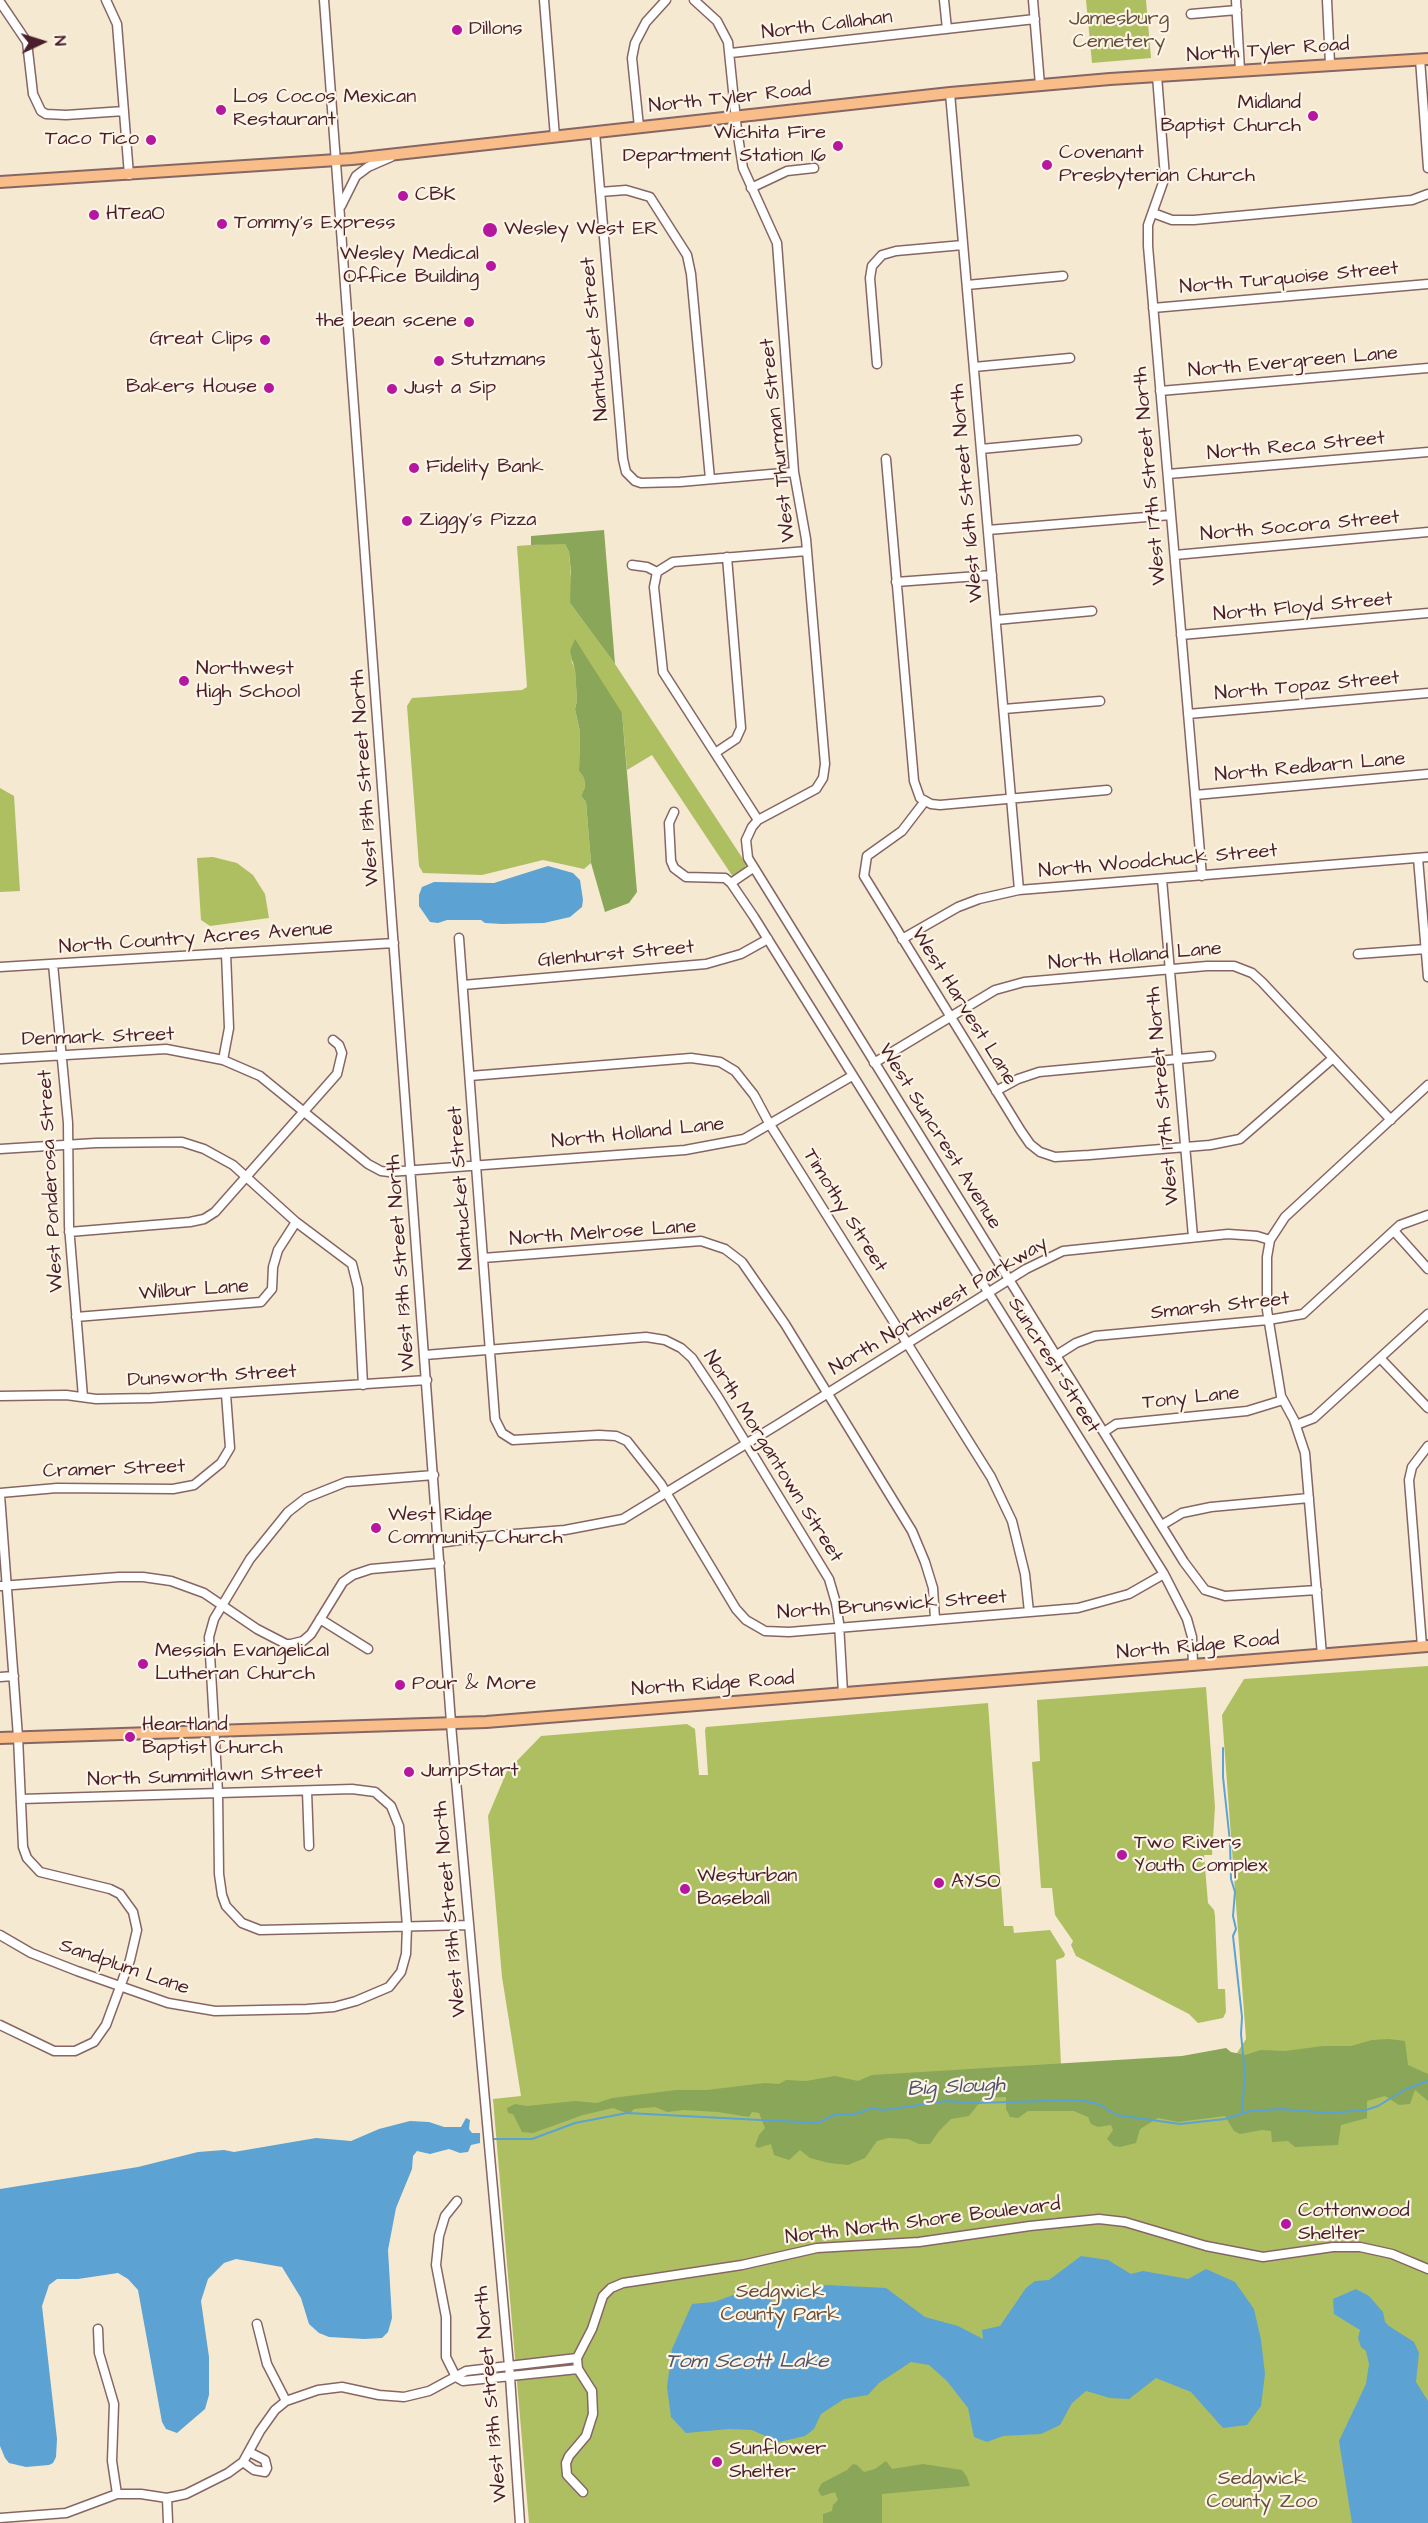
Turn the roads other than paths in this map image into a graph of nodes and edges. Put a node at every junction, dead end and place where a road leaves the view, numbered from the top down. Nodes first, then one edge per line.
1 (106, 0) edge
2 (324, 0) edge
3 (544, 0) edge
4 (666, 0) edge
5 (694, 0) edge
6 (944, 0) edge
7 (1033, 0) edge
8 (1327, 0) edge
9 (0, 2) edge
10 (1236, 5) edge
11 (1191, 14) dead end
12 (1035, 19) junction
13 (946, 29) junction
14 (731, 53) junction
15 (1424, 59) edge
16 (1330, 64) junction
17 (1240, 70) junction
18 (1157, 76) junction
19 (1040, 85) junction
20 (950, 93) junction
21 (124, 111) junction
22 (736, 117) junction
23 (639, 127) junction
24 (595, 132) junction
25 (555, 137) junction
26 (395, 155) junction
27 (335, 160) junction
28 (814, 168) dead end
29 (1428, 168) edge
30 (129, 175) junction
31 (0, 182) edge
32 (750, 188) junction
33 (600, 192) junction
34 (1428, 194) edge
35 (339, 210) junction
36 (1153, 213) junction
37 (963, 245) junction
38 (1063, 276) dead end
39 (1428, 284) edge
40 (967, 285) junction
41 (1153, 308) junction
42 (1070, 358) dead end
43 (878, 364) dead end
44 (974, 367) junction
45 (1428, 368) edge
46 (1160, 391) junction
47 (1077, 440) dead end
48 (981, 448) junction
49 (1428, 452) edge
50 (886, 459) dead end
51 (794, 472) junction
52 (1168, 474) junction
53 (710, 479) junction
54 (1171, 515) junction
55 (988, 530) junction
56 (1428, 532) edge
57 (807, 551) junction
58 (1175, 555) junction
59 (727, 557) junction
60 (632, 566) dead end
61 (657, 572) junction
62 (992, 575) junction
63 (897, 582) junction
64 (1092, 611) dead end
65 (1428, 614) edge
66 (996, 620) junction
67 (1182, 635) junction
68 (1428, 693) edge
69 (1100, 701) dead end
70 (1004, 709) junction
71 (1188, 714) junction
72 (715, 753) junction
73 (1428, 774) edge
74 (1107, 790) dead end
75 (1195, 795) junction
76 (1012, 799) junction
77 (925, 801) junction
78 (674, 812) dead end
79 (759, 820) junction
80 (1428, 857) edge
81 (1418, 858) junction
82 (753, 868) junction
83 (1202, 876) junction
84 (1162, 879) junction
85 (731, 883) junction
86 (1019, 890) junction
87 (459, 938) dead end
88 (768, 939) junction
89 (902, 939) junction
90 (394, 943) junction
91 (1426, 949) junction
92 (226, 953) junction
93 (1358, 954) dead end
94 (53, 964) junction
95 (0, 967) edge
96 (1170, 970) junction
97 (1428, 977) edge
98 (463, 985) junction
99 (949, 1016) junction
100 (333, 1040) dead end
101 (62, 1056) junction
102 (1211, 1056) dead end
103 (0, 1059) edge
104 (1178, 1059) junction
105 (1332, 1059) junction
106 (223, 1060) junction
107 (874, 1063) junction
108 (470, 1076) junction
109 (852, 1076) junction
110 (1426, 1090) edge
111 (996, 1091) junction
112 (304, 1111) junction
113 (1391, 1120) junction
114 (769, 1123) junction
115 (69, 1145) junction
116 (1185, 1148) junction
117 (0, 1149) edge
118 (477, 1167) junction
119 (411, 1172) junction
120 (247, 1177) junction
121 (1428, 1215) edge
122 (296, 1222) junction
123 (1394, 1231) junction
124 (69, 1232) junction
125 (1193, 1237) junction
126 (1270, 1240) junction
127 (483, 1258) junction
128 (1428, 1269) edge
129 (1009, 1279) junction
130 (987, 1293) junction
131 (1428, 1314) edge
132 (76, 1317) junction
133 (1268, 1320) junction
134 (908, 1343) junction
135 (490, 1350) junction
136 (425, 1355) junction
137 (1057, 1355) junction
138 (1380, 1358) junction
139 (427, 1380) junction
140 (363, 1385) junction
141 (226, 1394) junction
142 (827, 1394) junction
143 (0, 1396) edge
144 (82, 1397) junction
145 (1283, 1400) junction
146 (1428, 1408) edge
147 (1296, 1425) junction
148 (1104, 1432) junction
149 (502, 1434) joint
150 (747, 1444) junction
151 (1428, 1446) edge
152 (434, 1475) junction
153 (666, 1493) junction
154 (0, 1494) edge
155 (1309, 1498) junction
156 (1161, 1525) junction
157 (439, 1543) junction
158 (440, 1563) junction
159 (1164, 1574) junction
160 (3, 1586) edge
161 (1317, 1590) junction
162 (222, 1606) junction
163 (1029, 1612) junction
164 (320, 1619) junction
165 (935, 1619) junction
166 (840, 1628) junction
167 (1425, 1646) edge
168 (368, 1649) dead end
169 (1322, 1655) junction
170 (1193, 1665) junction
171 (14, 1676) junction
172 (0, 1677) edge
173 (843, 1693) junction
174 (451, 1723) junction
175 (213, 1731) junction
176 (18, 1737) junction
177 (0, 1738) edge
178 (307, 1791) junction
179 (218, 1793) junction
180 (21, 1799) junction
181 (386, 1800) joint
182 (309, 1846) dead end
183 (469, 1925) junction
184 (406, 1926) junction
185 (0, 1935) edge
186 (120, 1986) junction
187 (0, 2025) edge
188 (457, 2201) dead end
189 (1428, 2269) edge
190 (257, 2324) dead end
191 (98, 2329) dead end
192 (577, 2358) junction
193 (508, 2366) junction
194 (578, 2369) junction
195 (456, 2377) junction
196 (510, 2378) junction
197 (286, 2401) junction
198 (249, 2452) junction
199 (243, 2462) junction
200 (583, 2492) dead end
201 (117, 2494) junction
202 (167, 2498) junction
203 (0, 2518) edge
204 (168, 2522) edge
205 (520, 2523) edge

1 - 21 street
2 - 27 street, West 13th Street North
3 - 25 street
4 - 23 street
5 - 14 street, West Thurman Street
6 - 13 street
7 - 12 street
8 - 16 street
9 - 21 street
10 - 11 street
10 - 17 street
12 - 13 street, North Callahan
12 - 19 street
13 - 14 street, North Callahan
14 - 22 street, West Thurman Street
15 - 16 main road, North Tyler Road
15 - 29 street
16 - 17 main road, North Tyler Road
17 - 18 main road, North Tyler Road
18 - 19 main road, North Tyler Road
18 - 36 street, West 17th Street North
19 - 20 main road, North Tyler Road
20 - 22 main road, North Tyler Road
20 - 37 street, West 16th Street North
21 - 30 street
22 - 23 main road, North Tyler Road
22 - 32 street, West Thurman Street
23 - 24 main road, North Tyler Road
24 - 25 main road, North Tyler Road
24 - 33 street, Nantucket Street
25 - 26 main road, North Tyler Road
26 - 27 main road, North Tyler Road
26 - 35 street
27 - 30 main road, North Tyler Road
27 - 35 street, West 13th Street North
28 - 32 street
30 - 31 main road, North Tyler Road
32 - 51 street, West Thurman Street
33 - 53 street
33 - 53 street, Nantucket Street
34 - 36 street
35 - 90 street, West 13th Street North
36 - 41 street, West 17th Street North
37 - 40 street, West 16th Street North
37 - 43 street
38 - 40 street
39 - 41 street, North Turquoise Street
40 - 44 street, West 16th Street North
41 - 46 street, West 17th Street North
42 - 44 street
44 - 48 street, West 16th Street North
45 - 46 street, North Evergreen Lane
46 - 52 street, West 17th Street North
47 - 48 street
48 - 55 street, West 16th Street North
49 - 52 street, North Reca Street
50 - 63 street
51 - 53 street
51 - 57 street, West Thurman Street
52 - 54 street, West 17th Street North
54 - 55 street
54 - 58 street, West 17th Street North
55 - 62 street, West 16th Street North
56 - 58 street, North Socora Street
57 - 59 street
57 - 79 street, West Thurman Street
58 - 67 street, West 17th Street North
59 - 61 street
59 - 72 street
60 - 61 street
61 - 72 street
62 - 63 street
62 - 66 street, West 16th Street North
63 - 77 street
64 - 66 street
65 - 67 street, North Floyd Street
66 - 70 street, West 16th Street North
67 - 71 street, West 17th Street North
68 - 71 street, North Topaz Street
69 - 70 street
70 - 76 street, West 16th Street North
71 - 75 street, West 17th Street North
72 - 79 street
73 - 75 street, North Redbarn Lane
74 - 76 street
75 - 83 street, West 17th Street North
76 - 77 street
76 - 86 street, West 16th Street North
77 - 89 street, West Harvest Lane
78 - 85 street
79 - 82 street, West Suncrest Avenue
80 - 81 street, North Woodchuck Street
81 - 83 street, North Woodchuck Street
81 - 91 street
82 - 85 street
82 - 107 street, West Suncrest Avenue
83 - 84 street, North Woodchuck Street
84 - 86 street, North Woodchuck Street
84 - 96 street, West 17th Street North
85 - 88 street
86 - 89 street, North Woodchuck Street
87 - 98 street, Nantucket Street
88 - 98 street, Glenhurst Street
88 - 109 street, Suncrest Street
89 - 99 street, West Harvest Lane
90 - 92 street, North Country Acres Avenue
90 - 119 street, West 13th Street North
91 - 93 street
91 - 97 street
92 - 94 street, North Country Acres Avenue
92 - 106 street
94 - 95 street, North Country Acres Avenue
94 - 101 street, West Ponderosa Street
96 - 99 street, North Holland Lane
96 - 104 street, West 17th Street North
96 - 105 street, North Holland Lane
98 - 108 street, Nantucket Street
99 - 107 street, North Holland Lane
99 - 111 street, West Harvest Lane
100 - 112 street
101 - 103 street, Denmark Street
101 - 106 street, Denmark Street
101 - 115 street, West Ponderosa Street
102 - 104 street
104 - 111 street
104 - 116 street, West 17th Street North
105 - 113 street, North Holland Lane
105 - 116 street
106 - 112 street, Denmark Street
107 - 129 street, West Suncrest Avenue
108 - 114 street, Timothy Street
108 - 118 street, Nantucket Street
109 - 114 street, North Holland Lane
109 - 130 street, Suncrest Street
110 - 113 street
111 - 116 street, West Harvest Lane
112 - 119 street, Denmark Street
112 - 120 street
113 - 126 street
114 - 118 street, North Holland Lane
114 - 134 street, Timothy Street
115 - 117 street
115 - 120 street
115 - 124 street, West Ponderosa Street
116 - 125 street, West 17th Street North
118 - 119 street, North Holland Lane
118 - 127 street, Nantucket Street
119 - 136 street, West 13th Street North
120 - 122 street
120 - 124 street
121 - 123 street, Smarsh Street
122 - 132 street, Wilbur Lane
122 - 140 street
123 - 128 street
123 - 133 street, Smarsh Street
124 - 132 street, West Ponderosa Street
125 - 126 street, North Northwest Parkway
125 - 129 street, North Northwest Parkway
126 - 133 street
127 - 135 street, Nantucket Street
127 - 142 street, North Melrose Lane
129 - 130 street, North Northwest Parkway
129 - 137 street, West Suncrest Avenue
130 - 134 street, North Northwest Parkway
130 - 159 street, Suncrest Street
131 - 138 street
132 - 144 street, West Ponderosa Street
133 - 137 street, Smarsh Street
133 - 145 street
134 - 142 street, North Northwest Parkway
134 - 163 street, Timothy Street
135 - 136 street, North Morgantown Street
135 - 149 street, Nantucket Street
135 - 150 street, North Morgantown Street
136 - 139 street, West 13th Street North
137 - 148 street, West Suncrest Avenue
138 - 146 street
138 - 147 street
139 - 140 street, Dunsworth Street
139 - 152 street, West 13th Street North
140 - 141 street, Dunsworth Street
141 - 144 street, Dunsworth Street
141 - 154 street, Cramer Street
142 - 150 street, North Northwest Parkway
142 - 165 street, North Melrose Lane
143 - 144 street, Dunsworth Street
145 - 147 street
145 - 148 street, Tony Lane
147 - 155 street
148 - 156 street, West Suncrest Avenue
149 - 153 street, North Brunswick Street
150 - 153 street, North Northwest Parkway
150 - 166 street, North Morgantown Street
151 - 167 street
152 - 157 street, West 13th Street North
152 - 162 street
153 - 157 street, North Northwest Parkway
153 - 166 street, North Brunswick Street
154 - 160 street
155 - 156 street
155 - 161 street
156 - 161 street, West Suncrest Avenue
157 - 158 street, West 13th Street North
158 - 164 street
158 - 174 street, West 13th Street North
159 - 163 street, North Brunswick Street
159 - 170 street, Suncrest Street
160 - 162 street
160 - 171 street
161 - 169 street
162 - 164 street
162 - 175 street
163 - 165 street, North Brunswick Street
164 - 168 street
165 - 166 street, North Brunswick Street
166 - 173 street, North Morgantown Street
167 - 169 main road, North Ridge Road
169 - 170 main road, North Ridge Road
170 - 173 main road, North Ridge Road
171 - 172 street
171 - 176 street
173 - 174 main road, North Ridge Road
174 - 175 main road, North Ridge Road
174 - 183 street, West 13th Street North
175 - 176 main road, North Ridge Road
175 - 179 street
176 - 177 main road, North Ridge Road
176 - 180 street
178 - 179 street, North Summitlawn Street
178 - 181 street, North Summitlawn Street
178 - 182 street
179 - 180 street, North Summitlawn Street
179 - 184 street
180 - 186 street
181 - 184 street, Sandplum Lane
183 - 184 street
183 - 193 street, West 13th Street North
184 - 186 street, Sandplum Lane
185 - 186 street, Sandplum Lane
186 - 187 street
188 - 195 street
189 - 192 street, North North Shore Boulevard
190 - 197 street
191 - 201 street
192 - 193 street
192 - 194 street
193 - 195 street
193 - 196 street, West 13th Street North
194 - 196 street
194 - 200 street
195 - 196 street
195 - 197 street
196 - 205 street, West 13th Street North
197 - 198 street
198 - 199 street
198 - 199 street
199 - 202 street
201 - 202 street
201 - 203 street
202 - 204 street

